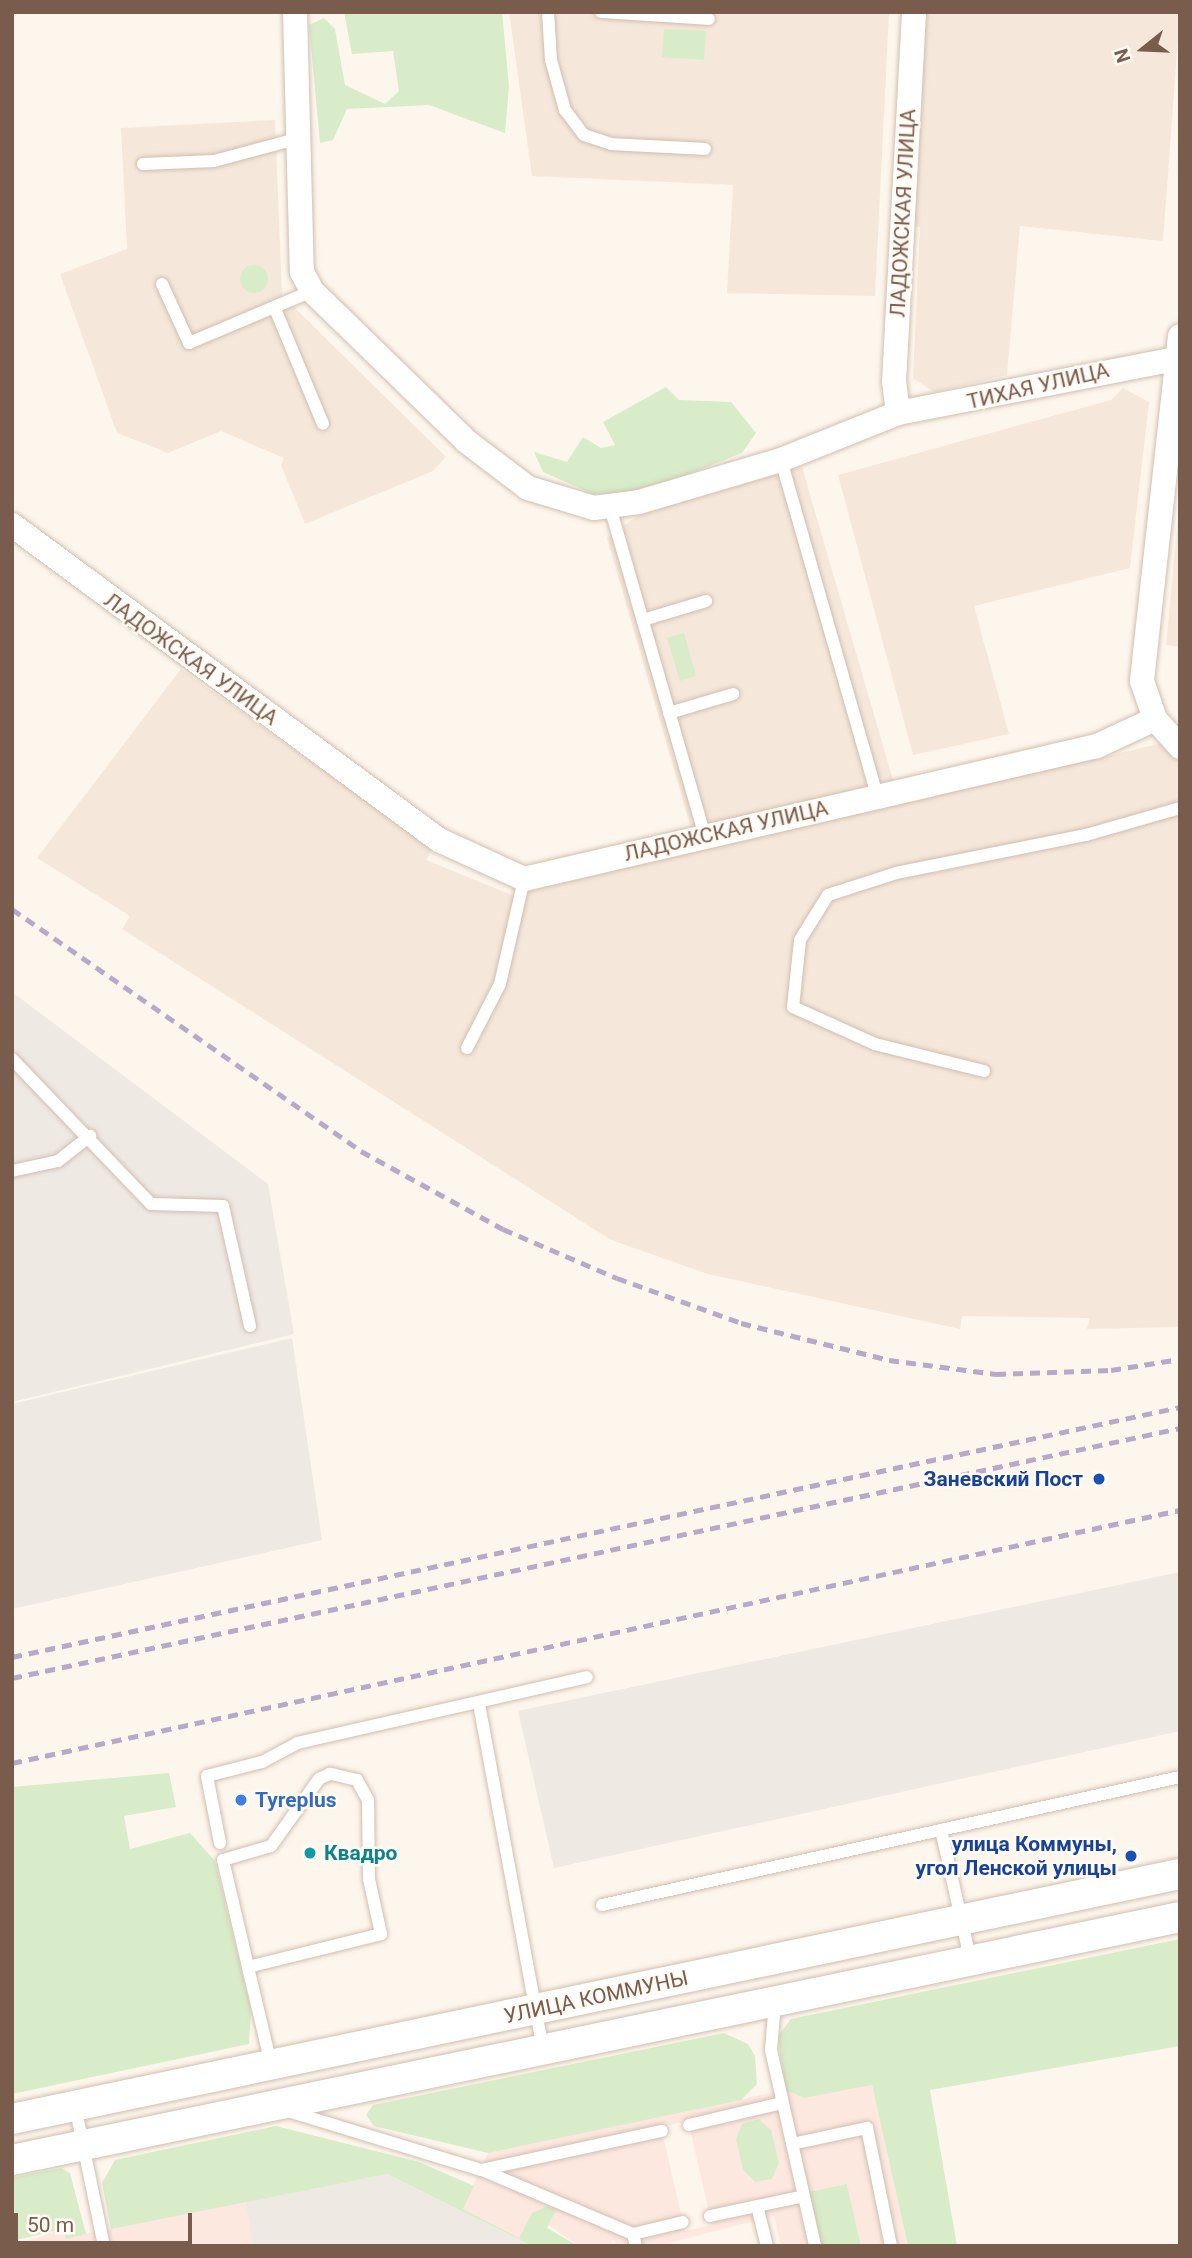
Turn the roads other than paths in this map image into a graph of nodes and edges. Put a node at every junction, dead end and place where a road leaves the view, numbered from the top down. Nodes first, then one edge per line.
1 (295, 12) edge
2 (548, 12) edge
3 (601, 12) edge
4 (914, 12) edge
5 (709, 19) dead end
6 (296, 139) junction
7 (705, 149) dead end
8 (143, 164) dead end
9 (307, 282) junction
10 (162, 284) dead end
11 (276, 311) junction
12 (1179, 348) edge
13 (898, 413) junction
14 (323, 424) dead end
15 (781, 460) junction
16 (610, 507) junction
17 (12, 525) edge
18 (706, 601) dead end
19 (643, 620) junction
20 (733, 694) dead end
21 (669, 713) junction
22 (1155, 719) junction
23 (1180, 747) edge
24 (877, 795) junction
25 (1180, 808) edge
26 (705, 835) junction
27 (524, 879) junction
28 (467, 1048) dead end
29 (12, 1059) edge
30 (984, 1071) dead end
31 (90, 1136) junction
32 (12, 1171) edge
33 (250, 1326) dead end
34 (587, 1677) dead end
35 (479, 1704) junction
36 (1180, 1777) edge
37 (941, 1830) junction
38 (220, 1843) dead end
39 (1180, 1874) edge
40 (602, 1905) dead end
41 (1180, 1917) edge
42 (962, 1920) junction
43 (970, 1958) junction
44 (248, 1967) junction
45 (775, 1999) junction
46 (534, 2010) junction
47 (542, 2048) junction
48 (271, 2065) junction
49 (782, 2103) junction
50 (271, 2105) junction
51 (75, 2106) junction
52 (12, 2119) edge
53 (689, 2125) dead end
54 (662, 2131) dead end
55 (792, 2144) junction
56 (83, 2145) junction
57 (12, 2160) edge
58 (481, 2170) junction
59 (804, 2196) junction
60 (757, 2206) junction
61 (710, 2216) dead end
62 (683, 2222) dead end
63 (635, 2240) edge
64 (104, 2246) edge
65 (766, 2246) edge
66 (816, 2246) edge
67 (891, 2246) edge

1 - 6 street
2 - 7 lane
3 - 5 lane
4 - 13 street, ЛАДОЖСКАЯ УЛИЦА
6 - 8 lane
6 - 9 street
9 - 11 lane
9 - 16 street
10 - 11 lane
11 - 14 lane
12 - 13 street, ТИХАЯ УЛИЦА
12 - 22 street
13 - 15 street, ТИХАЯ УЛИЦА
15 - 16 street, ТИХАЯ УЛИЦА
15 - 24 lane
16 - 19 lane
17 - 27 street, ЛАДОЖСКАЯ УЛИЦА
18 - 19 lane
19 - 21 lane
20 - 21 lane
21 - 26 lane
22 - 23 street
22 - 24 street, ЛАДОЖСКАЯ УЛИЦА
24 - 26 street, ЛАДОЖСКАЯ УЛИЦА
25 - 30 lane
26 - 27 street, ЛАДОЖСКАЯ УЛИЦА
27 - 28 lane
29 - 31 lane
31 - 32 lane
31 - 33 lane
34 - 35 lane
35 - 38 lane
35 - 46 lane
36 - 37 lane
37 - 40 lane
37 - 42 lane
39 - 42 street, УЛИЦА КОММУНЫ
41 - 43 street, УЛИЦА КОММУНЫ
42 - 43 lane
42 - 46 street, УЛИЦА КОММУНЫ
43 - 45 street, УЛИЦА КОММУНЫ
44 - 44 lane
44 - 48 lane
45 - 47 street, УЛИЦА КОММУНЫ
45 - 49 lane
46 - 47 lane
46 - 48 street, УЛИЦА КОММУНЫ
47 - 50 street, УЛИЦА КОММУНЫ
48 - 51 street, УЛИЦА КОММУНЫ
49 - 53 lane
49 - 55 lane
50 - 56 street, УЛИЦА КОММУНЫ
50 - 58 lane
51 - 52 street, УЛИЦА КОММУНЫ
51 - 56 lane
54 - 58 lane
55 - 59 lane
55 - 67 lane
56 - 57 street, УЛИЦА КОММУНЫ
56 - 64 lane
58 - 63 lane
59 - 60 lane
59 - 66 lane
60 - 61 lane
60 - 65 lane
62 - 63 lane

